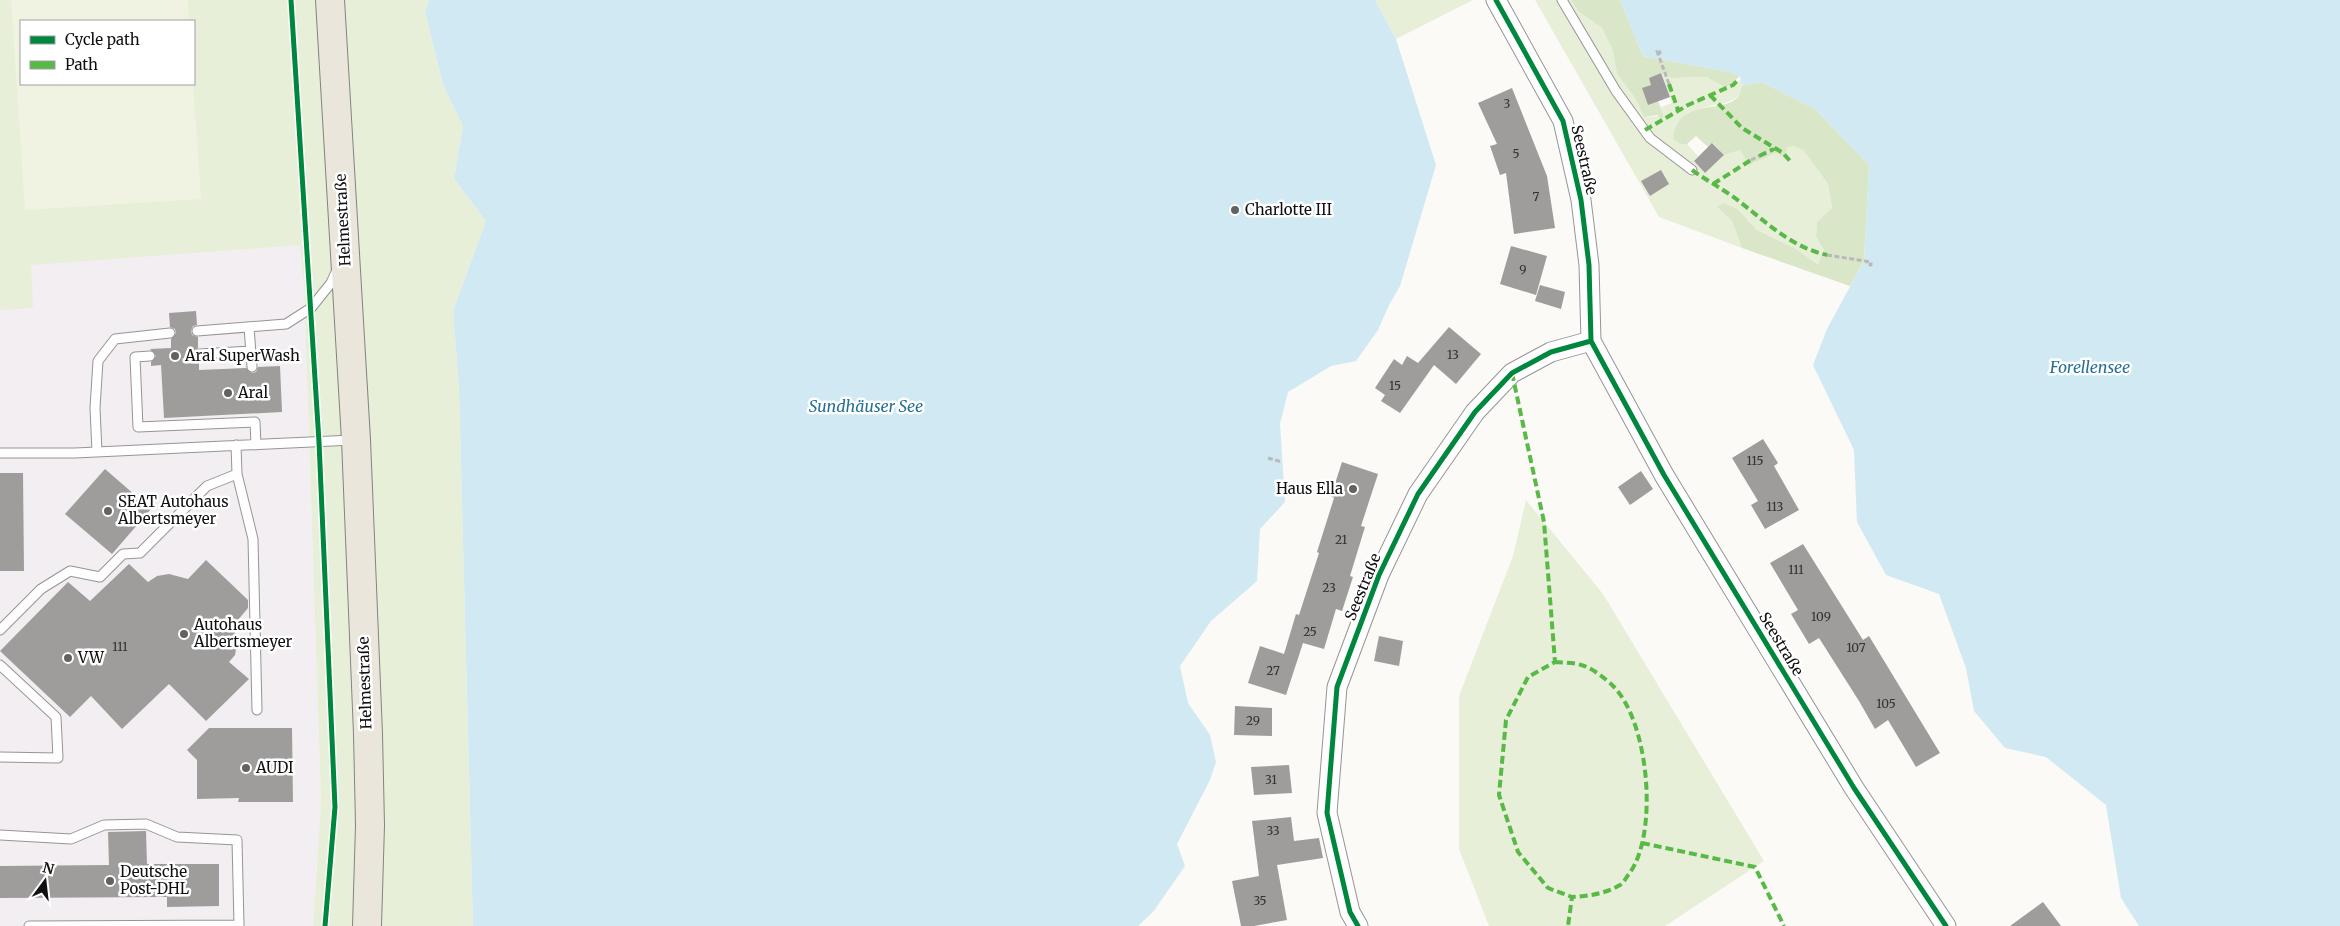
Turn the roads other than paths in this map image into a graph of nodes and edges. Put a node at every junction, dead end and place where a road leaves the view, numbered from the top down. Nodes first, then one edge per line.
1 (330, 0) edge
2 (1496, 0) edge
3 (1562, 0) edge
4 (1692, 170) dead end
5 (344, 256) junction
6 (249, 327) junction
7 (197, 331) dead end
8 (170, 334) dead end
9 (1591, 341) junction
10 (251, 351) junction
11 (199, 354) dead end
12 (150, 356) dead end
13 (252, 367) dead end
14 (356, 440) junction
15 (256, 445) junction
16 (236, 446) junction
17 (97, 452) junction
18 (0, 453) edge
19 (237, 474) junction
20 (0, 630) edge
21 (0, 665) edge
22 (257, 710) dead end
23 (0, 757) edge
24 (0, 834) edge
25 (28, 926) edge
26 (366, 926) edge
27 (1358, 926) edge
28 (1946, 926) edge

1 - 5 main road, Helmestraße
2 - 9 street, Seestraße
3 - 4 lane
5 - 6 lane
5 - 14 main road, Helmestraße
6 - 7 lane
6 - 10 lane
8 - 17 lane
9 - 27 street, Seestraße
9 - 28 street, Seestraße
10 - 11 lane
10 - 13 lane
12 - 15 lane
14 - 15 lane
14 - 26 main road, Helmestraße
15 - 16 lane
16 - 17 lane
16 - 19 lane
17 - 18 lane
19 - 20 lane
19 - 22 lane
21 - 23 lane
24 - 25 lane

